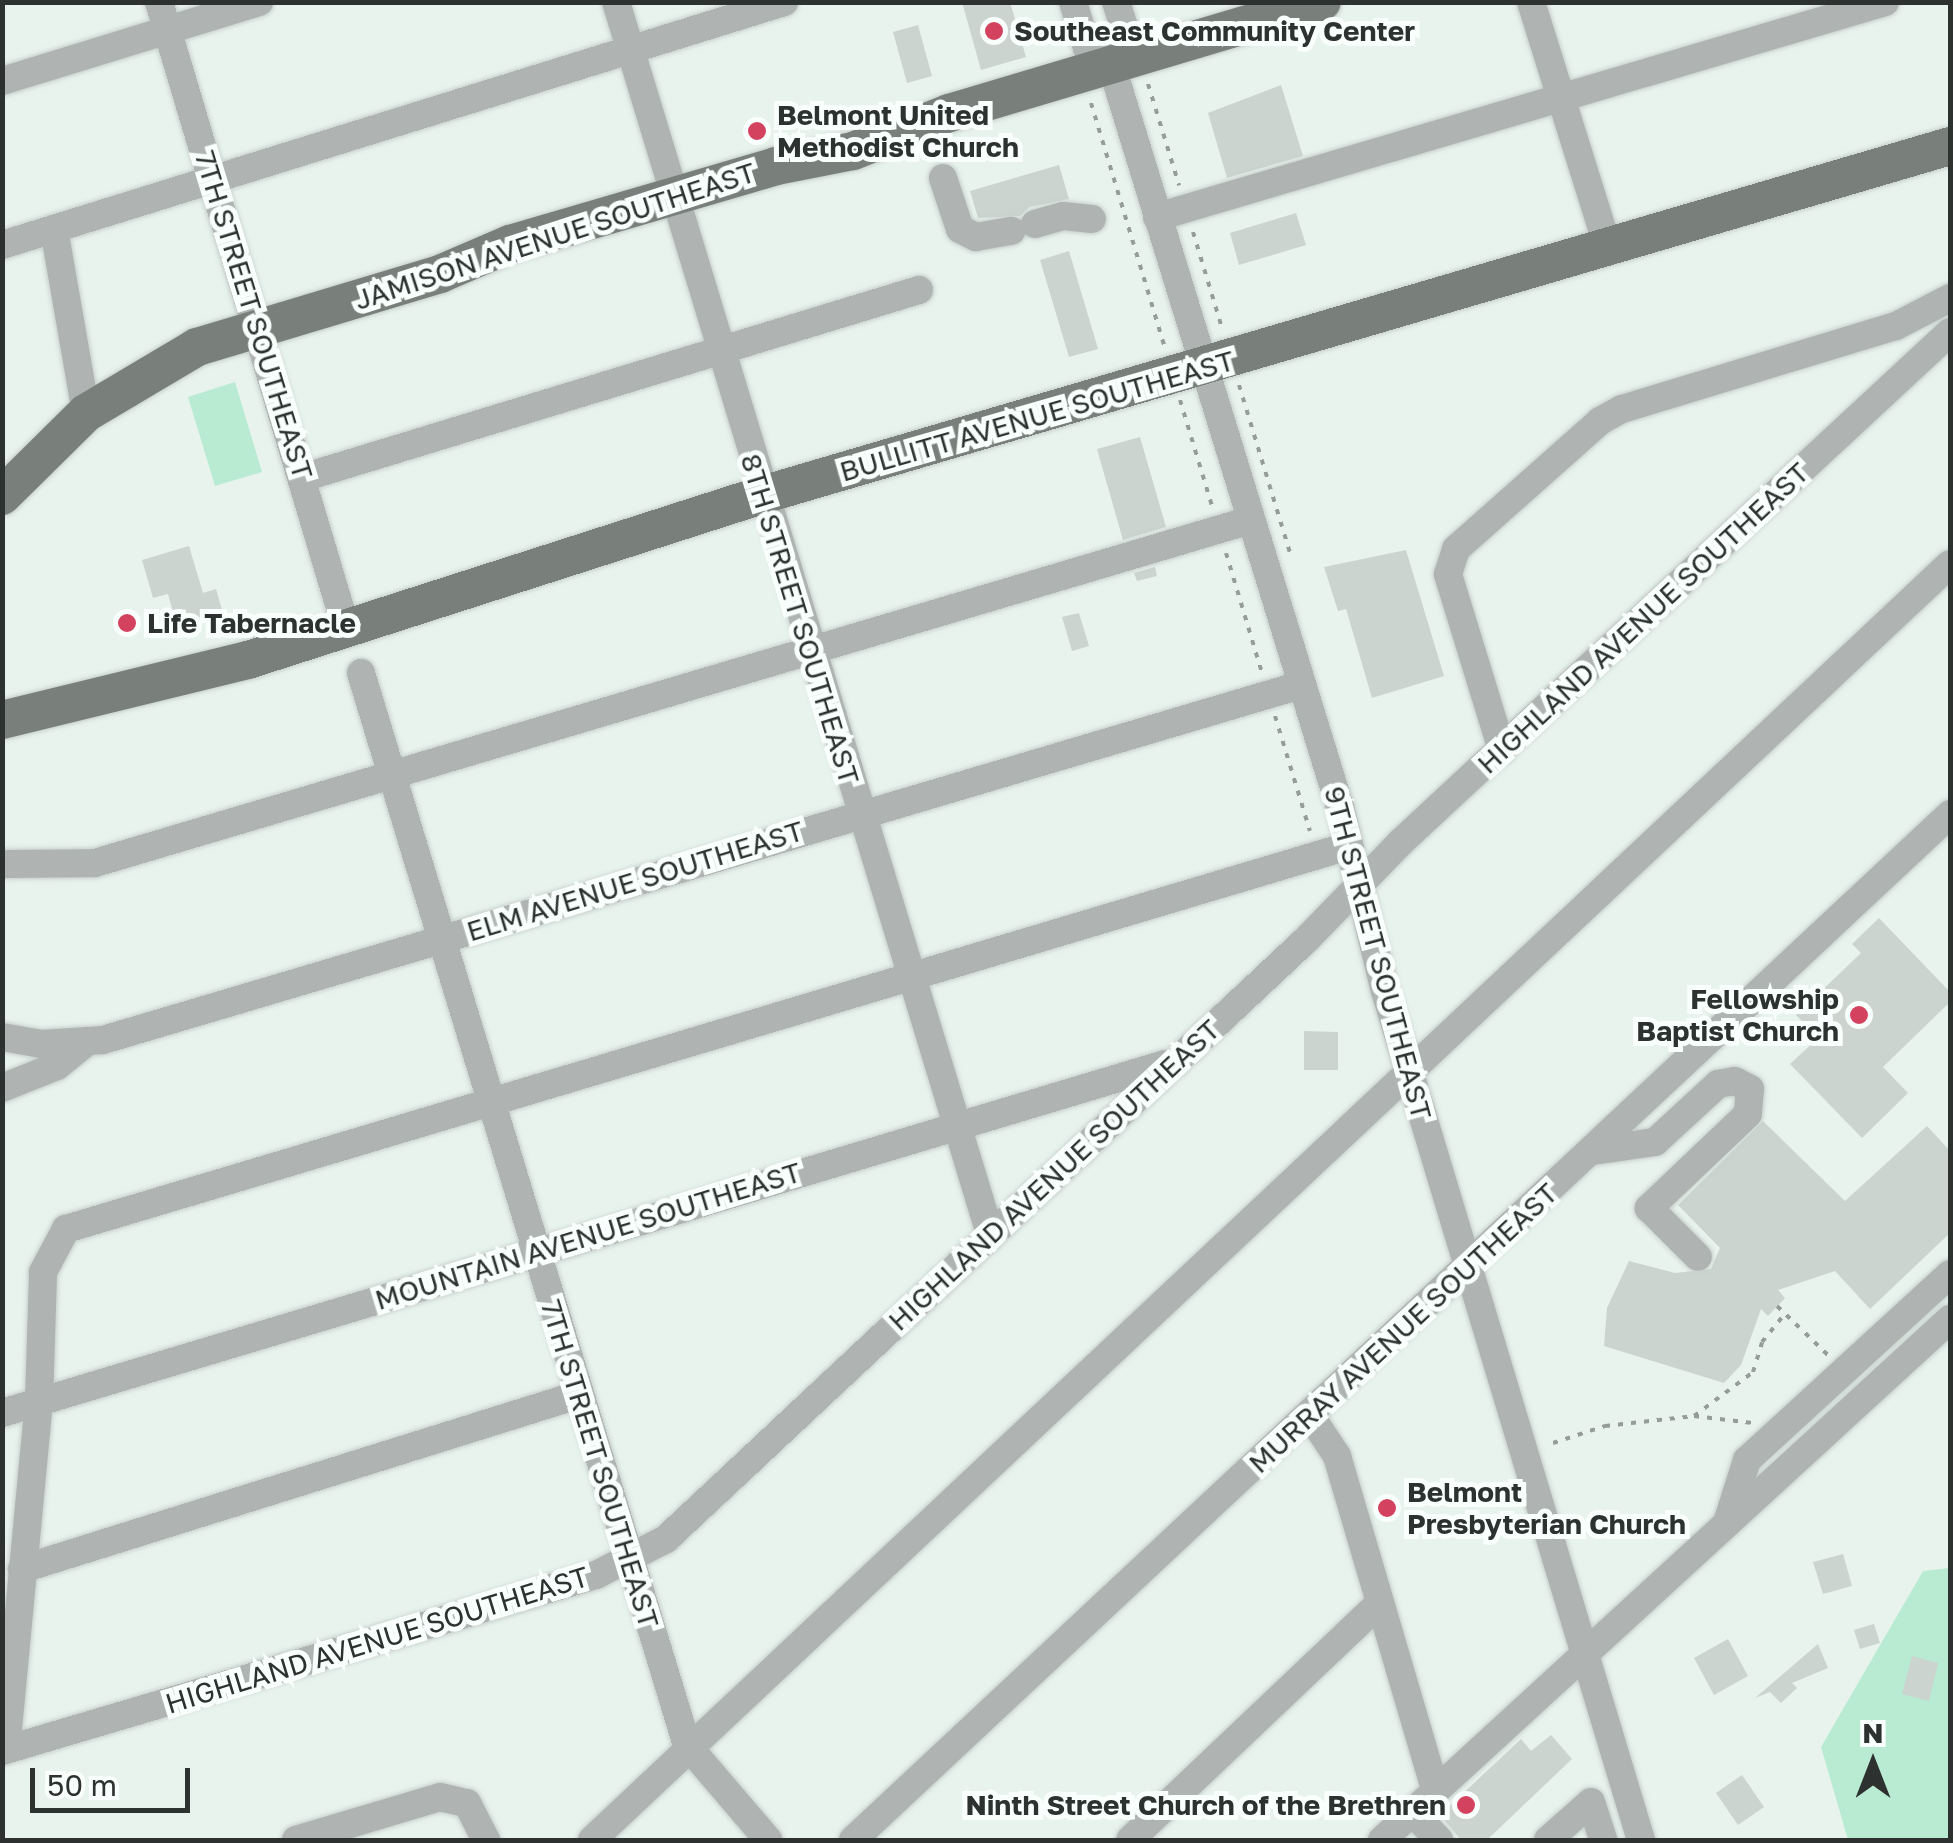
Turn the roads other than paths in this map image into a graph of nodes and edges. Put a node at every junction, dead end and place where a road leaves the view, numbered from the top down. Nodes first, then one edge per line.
1 (159, 2) edge
2 (259, 2) edge
3 (616, 2) edge
4 (784, 2) edge
5 (1073, 2) edge
6 (1116, 2) edge
7 (1322, 2) edge
8 (1531, 2) edge
9 (1885, 2) edge
10 (1280, 8) edge
11 (168, 30) junction
12 (630, 50) junction
13 (1112, 67) junction
14 (2, 81) edge
15 (1562, 99) junction
16 (1950, 146) edge
17 (213, 177) junction
18 (943, 178) dead end
19 (674, 197) junction
20 (1157, 217) junction
21 (1092, 219) dead end
22 (54, 229) junction
23 (2, 245) edge
24 (1608, 247) junction
25 (920, 290) dead end
26 (1950, 298) edge
27 (259, 328) junction
28 (1950, 332) edge
29 (718, 346) junction
30 (1203, 369) junction
31 (86, 413) junction
32 (302, 478) junction
33 (762, 495) junction
34 (2, 496) edge
35 (1250, 520) junction
36 (1948, 566) edge
37 (1950, 602) edge
38 (346, 628) junction
39 (810, 651) junction
40 (361, 674) dead end
41 (1301, 685) junction
42 (125, 693) junction
43 (2, 720) edge
44 (2, 738) edge
45 (1502, 750) junction
46 (391, 775) junction
47 (859, 811) junction
48 (1950, 814) edge
49 (1348, 846) junction
50 (2, 864) edge
51 (1356, 886) junction
52 (439, 941) junction
53 (911, 974) junction
54 (2, 1038) edge
55 (84, 1043) junction
56 (1173, 1061) junction
57 (1409, 1072) junction
58 (2, 1088) edge
59 (488, 1103) junction
60 (956, 1126) junction
61 (1592, 1152) junction
62 (990, 1234) junction
63 (534, 1253) junction
64 (1698, 1258) dead end
65 (1469, 1266) junction
66 (1950, 1274) edge
67 (1950, 1319) edge
68 (578, 1395) junction
69 (39, 1402) junction
70 (2, 1413) edge
71 (1310, 1415) junction
72 (1727, 1523) junction
73 (630, 1561) junction
74 (22, 1568) junction
75 (1379, 1604) junction
76 (1584, 1654) junction
77 (4, 1750) edge
78 (691, 1753) junction
79 (1435, 1790) junction
80 (1412, 1812) junction
81 (1637, 1839) edge
82 (296, 1840) edge
83 (486, 1840) edge
84 (592, 1840) edge
85 (768, 1840) edge
86 (853, 1840) edge
87 (1130, 1840) edge
88 (1382, 1840) edge
89 (1439, 1840) edge
90 (1548, 1840) edge
91 (1603, 1840) edge

1 - 11 street, 7TH STREET SOUTHEAST
2 - 11 street
3 - 12 street, 8TH STREET SOUTHEAST
4 - 12 street
5 - 13 street, 9TH STREET SOUTHEAST
6 - 13 street, 9TH STREET SOUTHEAST
7 - 10 main road, JAMISON AVENUE SOUTHEAST
8 - 15 street
9 - 15 street
10 - 13 main road, JAMISON AVENUE SOUTHEAST
11 - 14 street
11 - 17 street, 7TH STREET SOUTHEAST
12 - 17 street
12 - 19 street, 8TH STREET SOUTHEAST
13 - 19 main road, JAMISON AVENUE SOUTHEAST
13 - 20 street, 9TH STREET SOUTHEAST
15 - 20 street
15 - 24 street
16 - 24 main road, BULLITT AVENUE SOUTHEAST
17 - 22 street
17 - 27 street, 7TH STREET SOUTHEAST
18 - 21 street
19 - 27 main road, JAMISON AVENUE SOUTHEAST
19 - 29 street, 8TH STREET SOUTHEAST
20 - 30 street, 9TH STREET SOUTHEAST
22 - 23 street
22 - 31 street
24 - 30 main road, BULLITT AVENUE SOUTHEAST
25 - 29 street
26 - 45 street
27 - 31 main road, JAMISON AVENUE SOUTHEAST
27 - 32 street, 7TH STREET SOUTHEAST
28 - 45 street, HIGHLAND AVENUE SOUTHEAST
29 - 32 street
29 - 33 street, 8TH STREET SOUTHEAST
30 - 33 main road, BULLITT AVENUE SOUTHEAST
30 - 35 street, 9TH STREET SOUTHEAST
31 - 34 main road, JAMISON AVENUE SOUTHEAST
32 - 38 street, 7TH STREET SOUTHEAST
33 - 38 main road, BULLITT AVENUE SOUTHEAST
33 - 39 street, 8TH STREET SOUTHEAST
35 - 39 street
35 - 41 street, 9TH STREET SOUTHEAST
36 - 37 street
36 - 57 street
38 - 42 main road, BULLITT AVENUE SOUTHEAST
39 - 46 street
39 - 47 street, 8TH STREET SOUTHEAST
40 - 46 street, 7TH STREET SOUTHEAST
41 - 47 street, ELM AVENUE SOUTHEAST
41 - 49 street, 9TH STREET SOUTHEAST
42 - 43 main road, BULLITT AVENUE SOUTHEAST
42 - 44 main road, BULLITT AVENUE SOUTHEAST
45 - 51 street, HIGHLAND AVENUE SOUTHEAST
46 - 50 street
46 - 52 street, 7TH STREET SOUTHEAST
47 - 52 street, ELM AVENUE SOUTHEAST
47 - 53 street, 8TH STREET SOUTHEAST
48 - 61 street, MURRAY AVENUE SOUTHEAST
49 - 51 street, 9TH STREET SOUTHEAST
49 - 53 street
51 - 56 street, HIGHLAND AVENUE SOUTHEAST
51 - 57 street, 9TH STREET SOUTHEAST
52 - 55 street, ELM AVENUE SOUTHEAST
52 - 59 street, 7TH STREET SOUTHEAST
53 - 59 street
53 - 60 street, 8TH STREET SOUTHEAST
54 - 55 street, ELM AVENUE SOUTHEAST
55 - 58 street, ELM AVENUE SOUTHEAST
56 - 60 street, MOUNTAIN AVENUE SOUTHEAST
56 - 62 street, HIGHLAND AVENUE SOUTHEAST
57 - 65 street, 9TH STREET SOUTHEAST
57 - 78 street
59 - 63 street, 7TH STREET SOUTHEAST
59 - 69 street
60 - 62 street, 8TH STREET SOUTHEAST
60 - 63 street, MOUNTAIN AVENUE SOUTHEAST
61 - 64 street
61 - 65 street, MURRAY AVENUE SOUTHEAST
62 - 73 street, HIGHLAND AVENUE SOUTHEAST
63 - 68 street, 7TH STREET SOUTHEAST
63 - 69 street, MOUNTAIN AVENUE SOUTHEAST
65 - 71 street, MURRAY AVENUE SOUTHEAST
65 - 76 street, 9TH STREET SOUTHEAST
66 - 72 street
67 - 72 street
68 - 73 street, 7TH STREET SOUTHEAST
68 - 74 street
69 - 70 street, MOUNTAIN AVENUE SOUTHEAST
69 - 74 street
71 - 75 street
71 - 86 street, MURRAY AVENUE SOUTHEAST
72 - 76 street
73 - 77 street, HIGHLAND AVENUE SOUTHEAST
73 - 78 street, 7TH STREET SOUTHEAST
74 - 77 street
75 - 79 street
75 - 87 street
76 - 79 street
76 - 81 street, 9TH STREET SOUTHEAST
78 - 84 street
78 - 85 street, 7TH STREET SOUTHEAST
79 - 80 street
80 - 88 street
80 - 89 street
82 - 83 street
90 - 91 street

